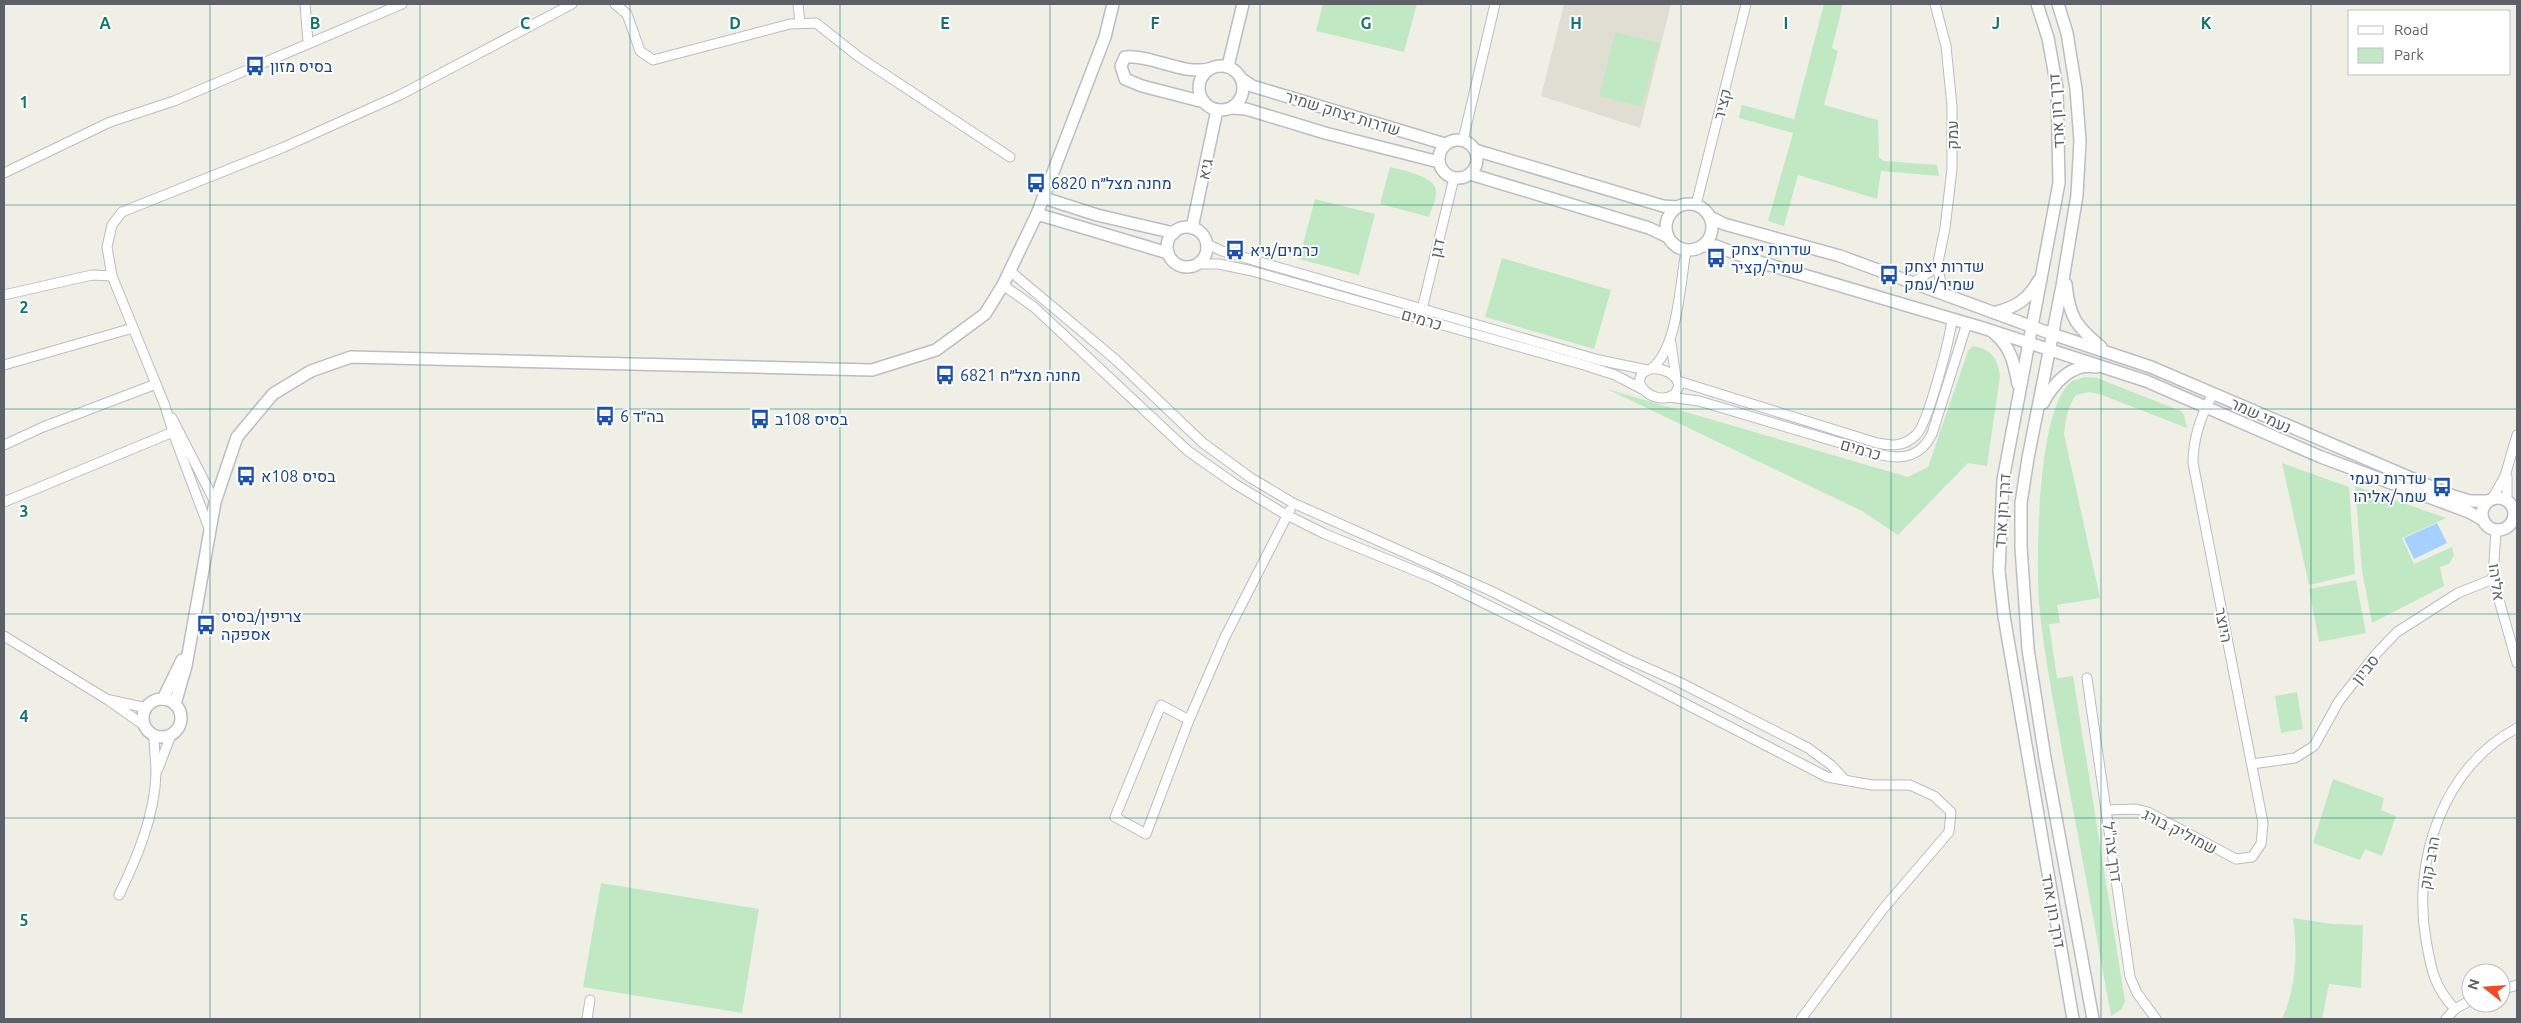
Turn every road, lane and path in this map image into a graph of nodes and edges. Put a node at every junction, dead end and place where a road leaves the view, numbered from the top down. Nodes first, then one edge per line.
1 (305, 4) edge
2 (402, 4) edge
3 (572, 4) edge
4 (615, 4) edge
5 (798, 4) edge
6 (1113, 4) edge
7 (1243, 4) edge
8 (1495, 4) edge
9 (1746, 4) edge
10 (1935, 4) edge
11 (2037, 4) edge
12 (2058, 4) edge
13 (800, 23) junction
14 (308, 42) junction
15 (1228, 66) junction
16 (1209, 69) junction
17 (1242, 79) junction
18 (1204, 102) junction
19 (1232, 108) junction
20 (1217, 110) junction
21 (1463, 140) junction
22 (1446, 144) junction
23 (1475, 150) junction
24 (1010, 157) dead end
25 (1439, 162) junction
26 (4, 173) edge
27 (1470, 174) junction
28 (1454, 178) junction
29 (1044, 198) junction
30 (1696, 205) junction
31 (1677, 207) junction
32 (1037, 214) junction
33 (1710, 217) junction
34 (1192, 228) junction
35 (1174, 233) junction
36 (1668, 237) junction
37 (1205, 240) junction
38 (1704, 246) junction
39 (1686, 251) junction
40 (1168, 253) junction
41 (1198, 264) junction
42 (1937, 267) junction
43 (1010, 271) junction
44 (2065, 272) junction
45 (2043, 274) junction
46 (112, 276) junction
47 (1914, 282) junction
48 (1003, 286) junction
49 (1944, 293) junction
50 (4, 295) edge
51 (1422, 308) junction
52 (1996, 312) junction
53 (1419, 318) junction
54 (1952, 319) junction
55 (1967, 323) junction
56 (2033, 326) junction
57 (133, 328) junction
58 (1983, 328) junction
59 (2052, 334) junction
60 (1671, 335) junction
61 (2030, 343) junction
62 (2048, 349) junction
63 (2106, 352) junction
64 (4, 365) edge
65 (1649, 370) junction
66 (2120, 372) junction
67 (1677, 379) junction
68 (156, 384) junction
69 (1642, 389) junction
70 (2019, 390) junction
71 (2213, 394) junction
72 (1669, 397) junction
73 (165, 406) junction
74 (2205, 407) junction
75 (2037, 413) junction
76 (173, 432) junction
77 (2517, 435) edge
78 (4, 445) edge
79 (2509, 466) junction
80 (2490, 500) junction
81 (4, 502) edge
82 (215, 502) junction
83 (1293, 503) junction
84 (2512, 504) edge
85 (1287, 514) junction
86 (2483, 520) junction
87 (2507, 528) edge
88 (210, 531) junction
89 (2493, 578) junction
90 (191, 635) junction
91 (4, 636) edge
92 (2517, 662) edge
93 (2086, 678) dead end
94 (163, 699) junction
95 (108, 700) junction
96 (174, 704) junction
97 (147, 708) junction
98 (1190, 720) junction
99 (2517, 728) edge
100 (149, 730) junction
101 (171, 735) junction
102 (2252, 764) junction
103 (156, 774) junction
104 (1845, 780) junction
105 (2107, 810) junction
106 (2252, 856) joint
107 (119, 894) dead end
108 (590, 1000) dead end
109 (2461, 1006) edge
110 (2455, 1009) junction
111 (587, 1019) edge
112 (1801, 1019) edge
113 (2073, 1019) edge
114 (2093, 1019) edge
115 (2156, 1019) edge
116 (2446, 1019) edge
117 (2454, 1019) edge

1 - 14 street
2 - 14 street
3 - 46 street
4 - 13 street
5 - 13 street
6 - 29 street
7 - 15 street
8 - 21 street
9 - 30 street, קציר
10 - 42 street, עמק
11 - 45 street, דרך רון ארד
12 - 44 street, דרך רון ארד
13 - 24 street
14 - 26 street
15 - 16 street
15 - 17 street
16 - 18 street
16 - 18 street
17 - 19 street
17 - 22 street, שדרות יצחק שמיר
18 - 20 street
19 - 20 street
19 - 25 street, שדרות יצחק שמיר
20 - 34 street, גיא
21 - 22 street
21 - 23 street
22 - 25 street
23 - 27 street
23 - 31 street
25 - 28 street
27 - 28 street
27 - 36 street
28 - 51 street, דגן
29 - 32 street
29 - 35 street
30 - 31 street
30 - 33 street
31 - 36 street
32 - 40 street
32 - 43 street
33 - 38 street
33 - 47 street
34 - 35 street
34 - 37 street
35 - 40 street
36 - 39 street
37 - 41 street
37 - 51 street, כרמים
38 - 39 street
38 - 54 street
39 - 60 street
40 - 41 street
41 - 53 street, כרמים
42 - 47 street
42 - 49 street, עמק
43 - 48 street
43 - 83 street
44 - 59 street, דרך רון ארד
44 - 63 street
45 - 52 street
45 - 56 street, דרך רון ארד
46 - 50 street
46 - 57 street
47 - 49 street
48 - 82 street
48 - 85 street
49 - 52 street
51 - 53 street, דגן
51 - 65 street, כרמים
52 - 56 street
53 - 69 street, כרמים
54 - 55 street
54 - 67 street, כרמים
55 - 58 street
55 - 72 street, כרמים
56 - 59 street, נעמי שמר
56 - 61 street, דרך רון ארד
57 - 64 street
57 - 68 street
58 - 61 street
58 - 70 street
59 - 62 street, דרך רון ארד
59 - 63 street, נעמי שמר
60 - 65 street
60 - 67 street
61 - 62 street, נעמי שמר
61 - 70 street, דרך רון ארד
62 - 66 street, נעמי שמר
62 - 75 street, דרך רון ארד
63 - 71 street, נעמי שמר
65 - 67 street
65 - 69 street
66 - 74 street, נעמי שמר
66 - 75 street
67 - 72 street
68 - 73 street
68 - 78 street
69 - 72 street
70 - 113 street, דרך רון ארד
71 - 74 street, היוצר
71 - 80 street, נעמי שמר
73 - 76 street
73 - 82 street
74 - 86 street, נעמי שמר
74 - 102 street, היוצר
75 - 114 street, דרך רון ארד
76 - 81 street
76 - 88 street
77 - 79 street
79 - 80 street
79 - 84 street
80 - 84 street
80 - 86 street
82 - 88 street
83 - 85 street
83 - 104 street
84 - 87 street
85 - 98 street
85 - 104 street
86 - 87 street
87 - 89 street, אליהו
88 - 90 street
89 - 92 street, אליהו
89 - 102 street, סביון
90 - 94 street
90 - 96 street
91 - 95 street
93 - 105 street, דרך צה"ל
94 - 96 street
94 - 97 street
95 - 97 street
95 - 100 street
96 - 101 street
97 - 100 street
98 - 98 street
99 - 110 street, הרב קוק
100 - 101 street
100 - 103 street
101 - 103 street
102 - 106 street, היוצר
103 - 107 street
104 - 112 street
105 - 106 street, שמוליק בורג
105 - 115 street, דרך צה"ל
108 - 111 street
109 - 110 street
110 - 116 street
110 - 117 street

